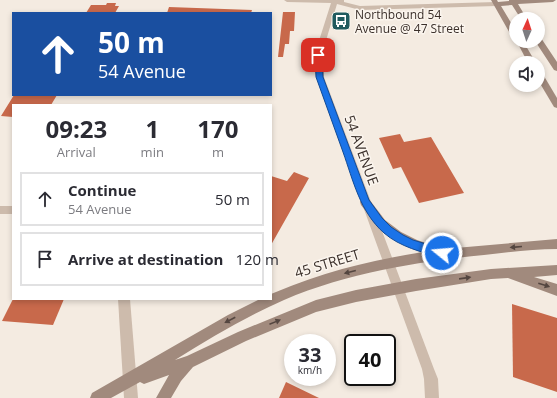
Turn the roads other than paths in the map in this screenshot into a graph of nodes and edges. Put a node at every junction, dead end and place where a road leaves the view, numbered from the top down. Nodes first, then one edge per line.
1 (287, 0) edge
2 (351, 0) edge
3 (553, 0) edge
4 (335, 1) edge
5 (495, 2) edge
6 (513, 2) edge
7 (519, 12) edge
8 (509, 25) edge
9 (543, 48) edge
10 (557, 68) edge
11 (545, 85) edge
12 (557, 105) edge
13 (365, 202) junction
14 (0, 210) edge
15 (12, 210) edge
16 (556, 243) edge
17 (442, 253) junction
18 (388, 263) junction
19 (557, 270) edge
20 (504, 273) junction
21 (398, 288) junction
22 (557, 290) edge
23 (124, 300) edge
24 (271, 300) edge
25 (272, 300) edge
26 (189, 362) junction
27 (129, 382) junction
28 (98, 398) edge
29 (131, 398) edge
30 (162, 398) edge
31 (432, 398) edge

1 - 4 street
2 - 4 street
3 - 6 street
4 - 5 street
4 - 13 street, 54 AVENUE
5 - 6 street
5 - 8 street
6 - 7 street
9 - 10 street
11 - 12 street
13 - 17 street
13 - 18 street, 54 AVENUE
14 - 15 street
16 -> 17 street, 45 STREET
17 - 18 street, 45 STREET
18 - 21 street, 54 AVENUE
18 -> 25 street, 45 STREET
19 - 20 street
21 -> 20 street
20 -> 22 street
26 -> 21 street
21 - 31 street, 54 AVENUE
23 - 27 street
24 -> 27 street, 45 STREET
26 - 27 street
26 - 30 street
27 - 28 street
27 - 29 street

